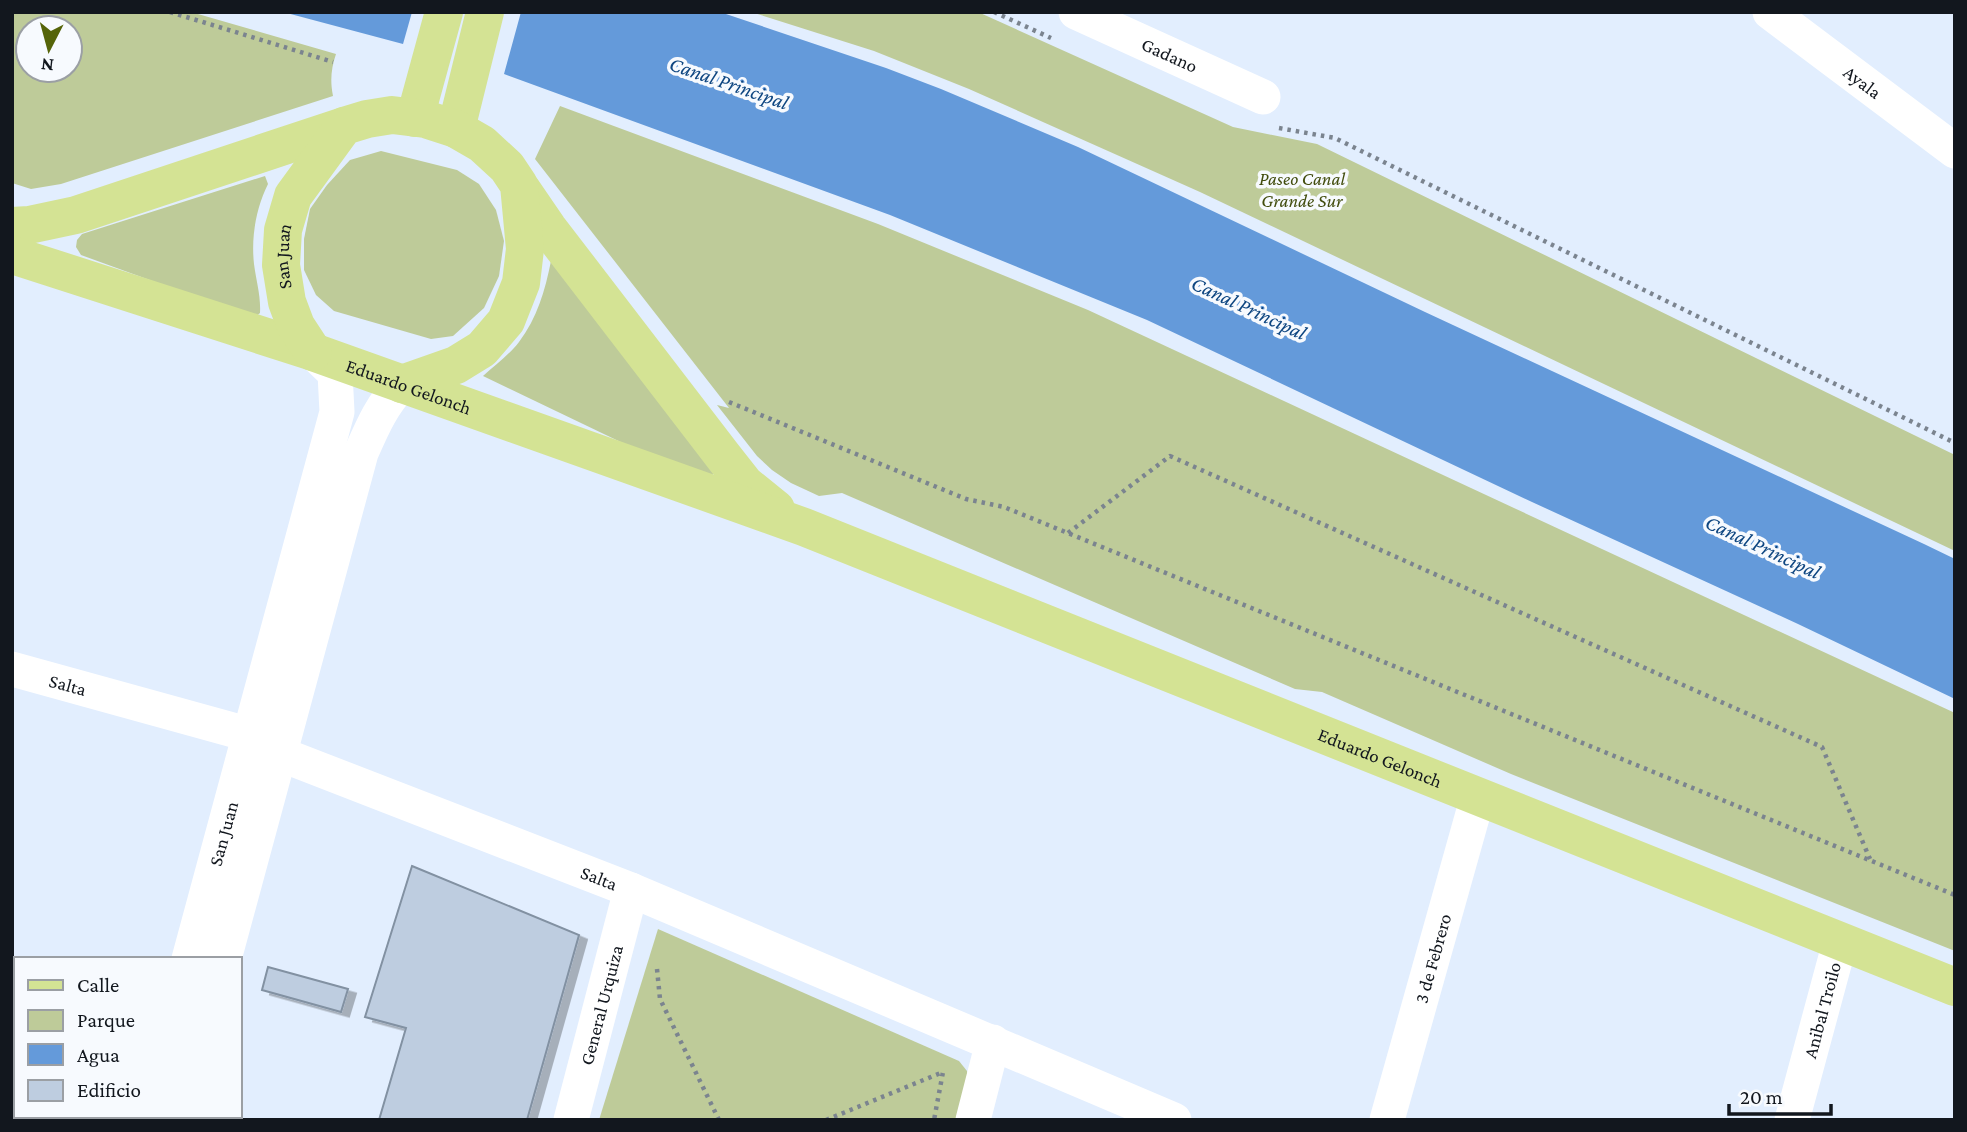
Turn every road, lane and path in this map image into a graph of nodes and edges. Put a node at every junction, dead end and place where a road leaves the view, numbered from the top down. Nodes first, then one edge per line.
1 (170, 12) edge
2 (444, 12) edge
3 (485, 12) edge
4 (994, 12) edge
5 (1076, 12) edge
6 (1770, 12) edge
7 (1055, 40) dead end
8 (333, 62) dead end
9 (1268, 112) joint
10 (415, 118) junction
11 (344, 126) junction
12 (456, 129) junction
13 (1955, 151) edge
14 (519, 185) junction
15 (12, 226) edge
16 (12, 255) edge
17 (313, 352) junction
18 (402, 384) junction
19 (723, 400) dead end
20 (1955, 443) edge
21 (804, 527) junction
22 (1068, 533) junction
23 (12, 669) edge
24 (251, 735) junction
25 (279, 754) junction
26 (1478, 796) junction
27 (1870, 859) junction
28 (632, 890) junction
29 (1955, 895) edge
30 (1840, 942) junction
31 (190, 957) edge
32 (225, 957) edge
33 (657, 969) dead end
34 (1955, 987) edge
35 (993, 1042) junction
36 (571, 1120) edge
37 (719, 1120) edge
38 (826, 1120) edge
39 (934, 1120) edge
40 (973, 1120) edge
41 (1174, 1120) edge
42 (1387, 1120) edge
43 (1792, 1120) edge

1 - 8 path
2 - 10 main road
3 - 12 main road
4 - 7 path
5 - 9 street, Gadano
6 - 13 street, Ayala
9 - 20 path
10 - 11 main road
10 - 12 main road
11 - 15 main road
11 - 17 main road, San Juan
12 - 14 main road
14 - 18 main road
14 - 21 main road, Eduardo Gelonch
16 - 17 main road, Eduardo Gelonch
17 - 18 main road, Eduardo Gelonch
17 - 24 street, San Juan
18 - 21 main road, Eduardo Gelonch
18 - 25 street, San Juan
19 - 22 path
21 - 26 main road, Eduardo Gelonch
22 - 27 path
22 - 27 path
23 - 24 street, Salta
24 - 25 street, Salta
24 - 31 street, San Juan
25 - 28 street, Salta
25 - 32 street, San Juan
26 - 30 main road, Eduardo Gelonch
26 - 42 street, 3 de Febrero
27 - 29 path
28 - 35 street, Salta
28 - 36 street, General Urquiza
30 - 34 main road, Eduardo Gelonch
30 - 43 street, Anibal Troilo
33 - 37 path
35 - 40 street
35 - 41 street, Salta
38 - 39 path

